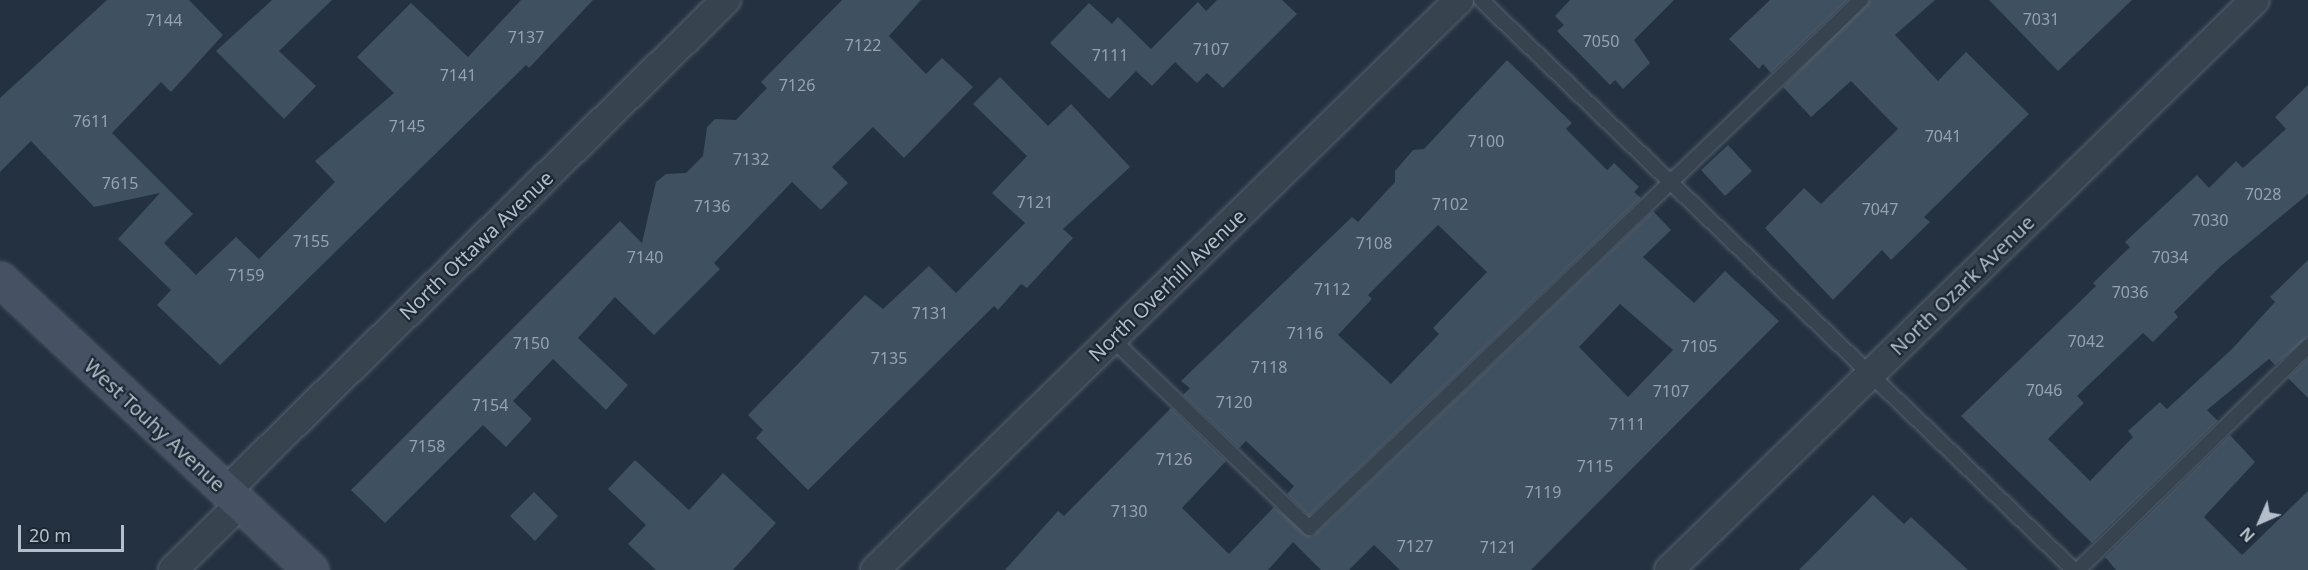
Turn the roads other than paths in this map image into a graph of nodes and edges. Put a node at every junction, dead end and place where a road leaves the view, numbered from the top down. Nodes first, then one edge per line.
1 (726, 0) edge
2 (1459, 0) edge
3 (1481, 0) edge
4 (1861, 0) edge
5 (2255, 0) edge
6 (1672, 184) junction
7 (0, 279) edge
8 (1112, 339) junction
9 (2308, 346) edge
10 (1870, 374) junction
11 (233, 498) junction
12 (309, 569) edge
13 (173, 570) edge
14 (875, 570) edge
15 (1669, 570) edge
16 (2076, 570) edge

1 - 11 street, North Ottawa Avenue
2 - 8 street, North Overhill Avenue
3 - 6 lane
4 - 6 lane
5 - 10 street, North Ozark Avenue
6 - 8 lane
6 - 10 lane
7 - 11 main road, West Touhy Avenue
8 - 14 street, North Overhill Avenue
9 - 16 lane
10 - 15 street, North Ozark Avenue
10 - 16 lane
11 - 12 main road, West Touhy Avenue
11 - 13 street, North Ottawa Avenue

